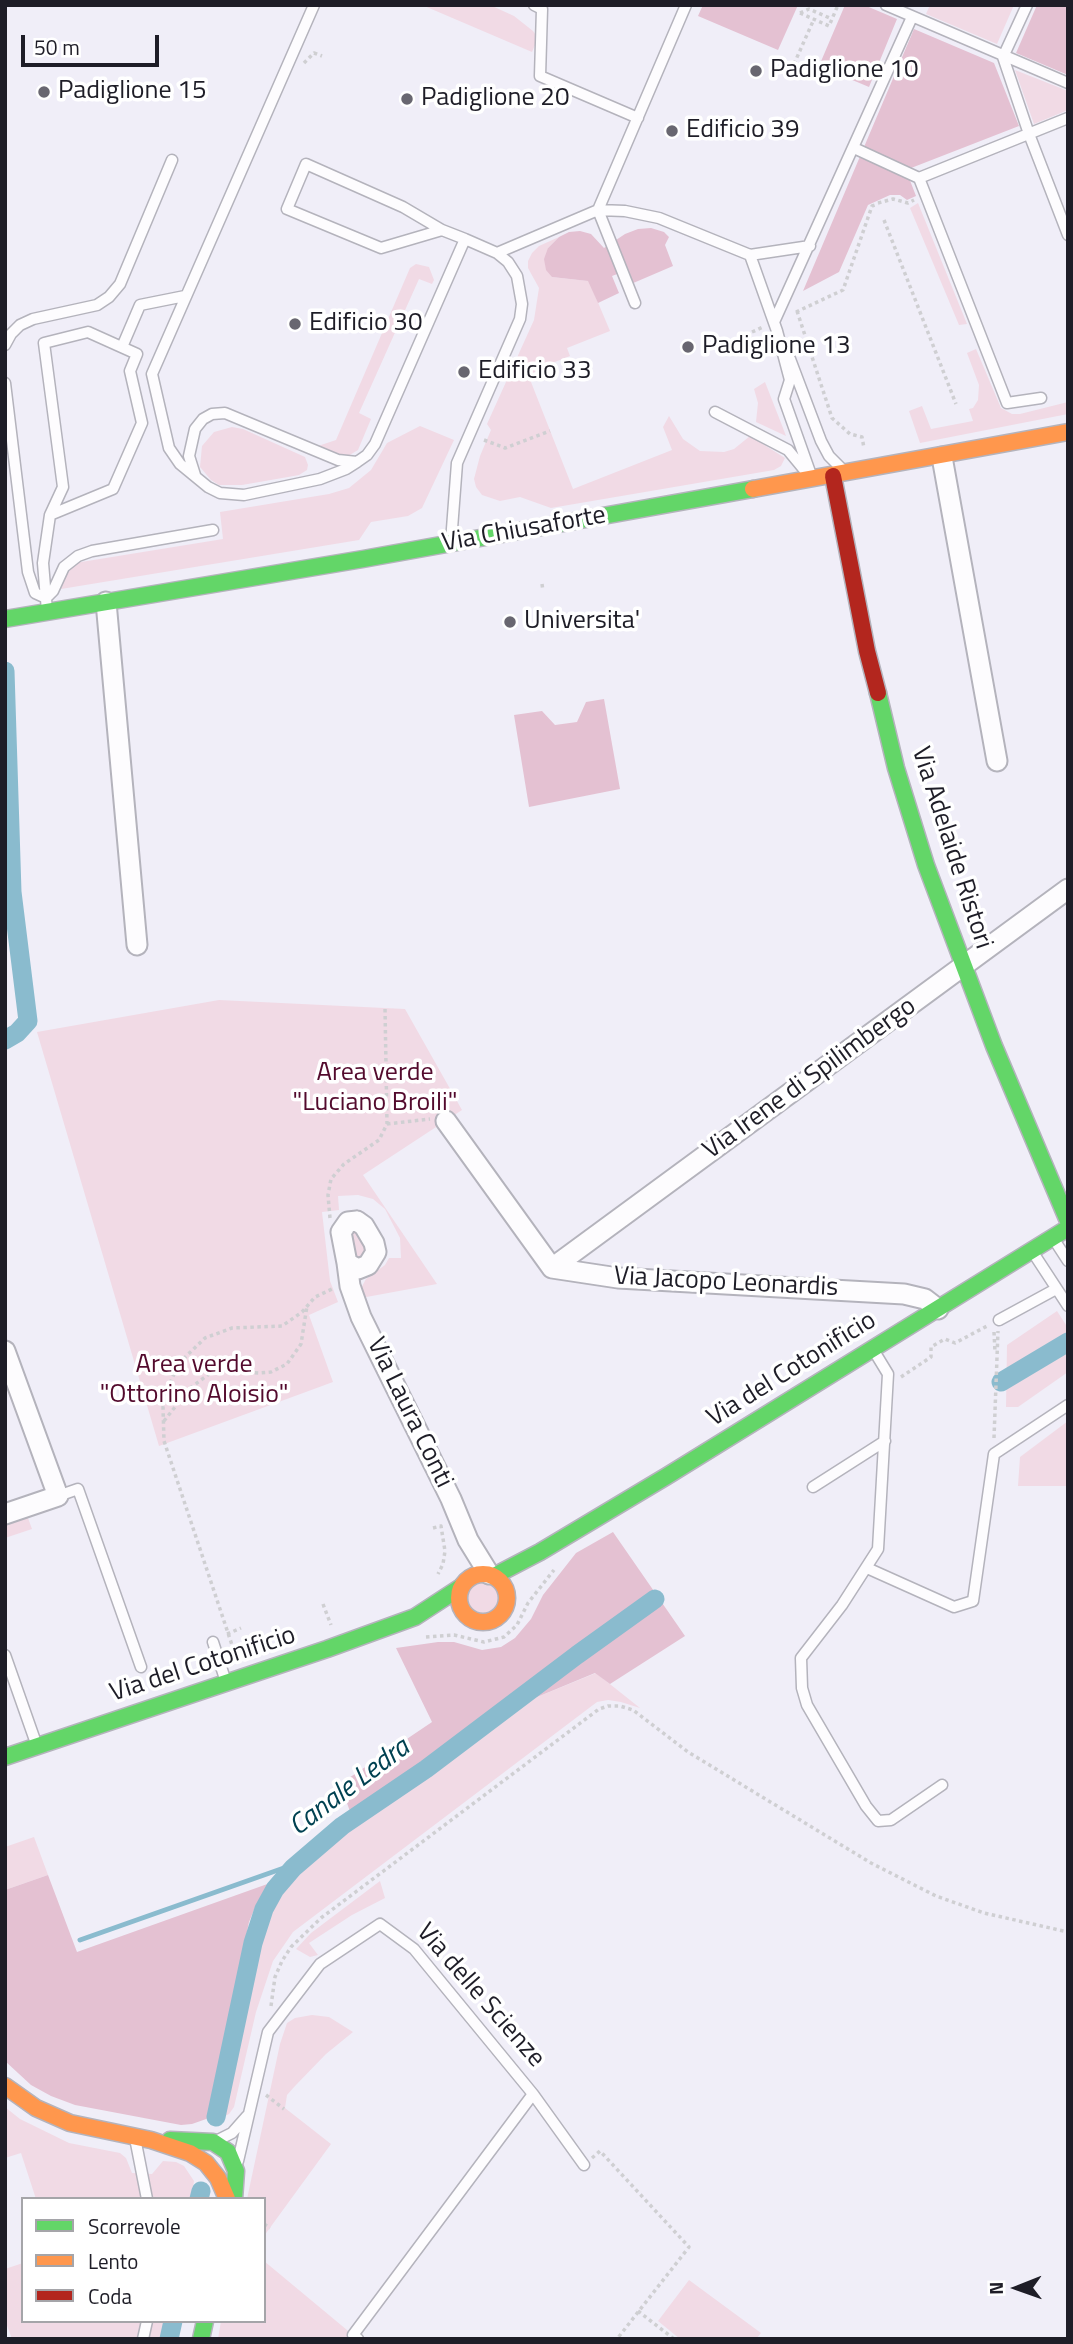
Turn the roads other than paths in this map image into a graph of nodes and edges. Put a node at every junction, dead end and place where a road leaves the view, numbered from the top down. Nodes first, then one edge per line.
1 (314, 5) edge
2 (534, 5) edge
3 (686, 5) edge
4 (886, 5) edge
5 (1027, 5) edge
6 (912, 17) junction
7 (1003, 57) junction
8 (1068, 83) edge
9 (638, 118) junction
10 (1068, 118) edge
11 (1029, 134) junction
12 (854, 148) junction
13 (172, 160) dead end
14 (919, 178) junction
15 (598, 209) junction
16 (442, 230) junction
17 (1068, 235) edge
18 (465, 239) junction
19 (810, 246) junction
20 (497, 253) junction
21 (750, 255) junction
22 (185, 296) junction
23 (635, 303) dead end
24 (772, 326) junction
25 (5, 345) edge
26 (122, 347) junction
27 (5, 383) edge
28 (1041, 398) dead end
29 (715, 412) dead end
30 (8, 428) edge
31 (1068, 432) edge
32 (942, 457) junction
33 (358, 462) junction
34 (839, 475) junction
35 (197, 478) junction
36 (812, 479) junction
37 (50, 515) junction
38 (213, 530) dead end
39 (451, 543) junction
40 (106, 602) junction
41 (47, 605) junction
42 (7, 618) edge
43 (997, 761) dead end
44 (1068, 889) edge
45 (137, 945) dead end
46 (964, 965) junction
47 (446, 1121) dead end
48 (1068, 1221) edge
49 (1068, 1228) edge
50 (1053, 1238) junction
51 (1032, 1251) junction
52 (1068, 1261) edge
53 (355, 1266) dead end
54 (552, 1268) junction
55 (1056, 1289) junction
56 (1068, 1306) edge
57 (938, 1309) junction
58 (999, 1320) road end
59 (873, 1349) junction
60 (5, 1351) edge
61 (1068, 1405) edge
62 (885, 1441) junction
63 (813, 1487) dead end
64 (58, 1496) junction
65 (5, 1514) edge
66 (540, 1552) junction
67 (867, 1568) junction
68 (479, 1578) junction
69 (507, 1601) junction
70 (415, 1617) junction
71 (469, 1618) junction
72 (213, 1642) dead end
73 (5, 1655) edge
74 (141, 1667) dead end
75 (226, 1683) junction
76 (37, 1746) junction
77 (5, 1758) edge
78 (942, 1786) dead end
79 (5, 2086) edge
80 (533, 2094) junction
81 (250, 2113) junction
82 (143, 2139) junction
83 (213, 2142) junction
84 (236, 2152) junction
85 (206, 2162) junction
86 (584, 2165) road end
87 (147, 2197) edge
88 (229, 2197) edge
89 (358, 2339) edge

1 - 22 lane
2 - 9 lane
3 - 9 lane
4 - 6 lane
5 - 7 lane
6 - 7 lane
6 - 12 lane
7 - 8 lane
7 - 11 lane
9 - 15 lane
10 - 11 lane
11 - 14 lane
11 - 17 lane
12 - 14 lane
12 - 19 lane
13 - 25 lane
14 - 28 lane
15 - 20 lane
15 - 21 lane
15 - 23 lane
16 - 16 lane
16 - 18 lane
18 - 20 lane
18 - 33 lane
19 - 21 lane
19 - 24 lane
20 - 39 lane
21 - 24 lane
22 - 26 lane
22 - 35 lane
24 - 34 lane
24 - 36 lane
26 - 37 lane
26 - 37 lane
27 - 30 lane
29 - 36 lane
30 - 41 lane
31 - 32 street, Via Chiusaforte
32 - 34 street, Via Chiusaforte
32 - 43 street
33 - 35 lane
33 - 35 lane
34 - 36 street, Via Chiusaforte
34 - 46 street, Via Adelaide Ristori
36 - 39 street, Via Chiusaforte
37 - 41 lane
38 - 41 lane
39 - 40 street, Via Chiusaforte
40 - 41 street, Via Chiusaforte
40 - 45 street
41 - 42 street, Via Chiusaforte
44 - 46 street, Via Irene di Spilimbergo
46 - 48 street, Via Adelaide Ristori
46 - 54 street, Via Irene di Spilimbergo
47 - 54 street
49 - 50 street, Via del Cotonificio
50 - 51 street, Via del Cotonificio
50 - 52 lane
51 - 55 lane
51 - 57 street, Via del Cotonificio
53 - 68 street, Via Laura Conti
54 - 57 street, Via Jacopo Leonardis
55 - 56 lane
55 - 58 lane
57 - 59 street, Via del Cotonificio
59 - 62 lane
59 - 66 street, Via del Cotonificio
60 - 64 street
61 - 67 lane
62 - 63 lane
62 - 67 lane
64 - 65 street
64 - 74 lane
66 - 68 street, Via del Cotonificio
66 - 69 street, Via del Cotonificio
67 - 78 lane
68 - 69 street
68 - 70 street, Via del Cotonificio
68 - 71 street
69 - 71 street
70 - 71 street, Via del Cotonificio
70 - 75 street, Via del Cotonificio
72 - 75 lane
73 - 76 lane
75 - 76 street, Via del Cotonificio
76 - 77 street, Via del Cotonificio
79 - 82 street
80 - 81 lane, Via delle Scienze
80 - 86 lane, Via delle Scienze
80 - 89 lane, Via delle Scienze
81 - 83 lane
81 - 84 lane, Via delle Scienze
82 - 83 street
82 - 85 street
82 - 87 lane
83 - 84 street
84 - 85 lane
84 - 88 street
85 - 88 street

